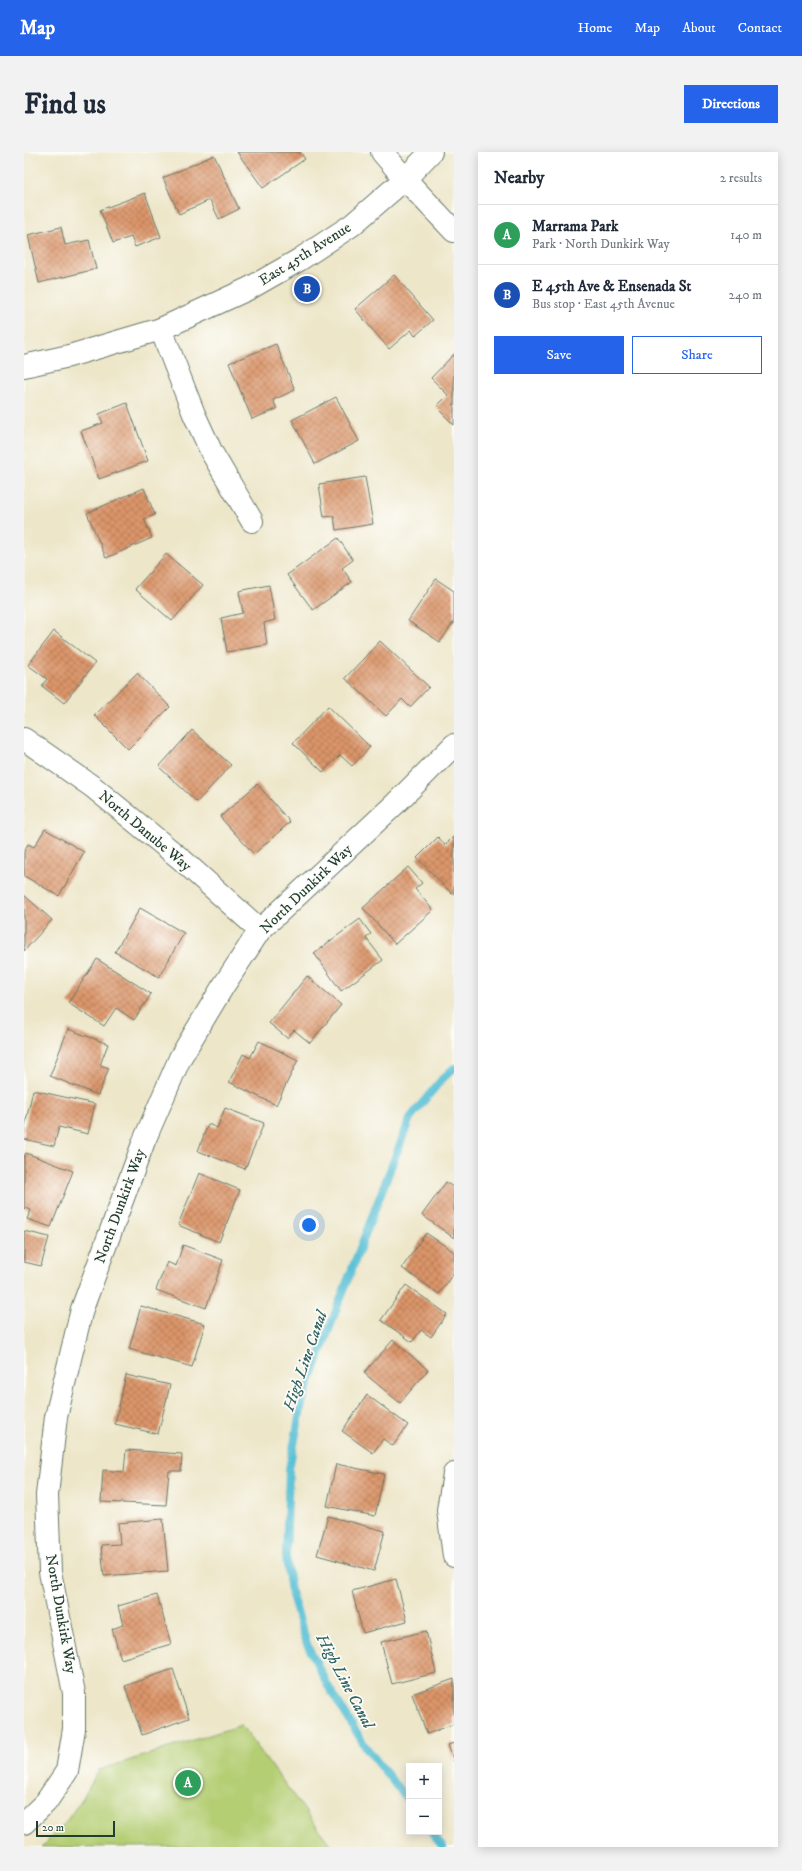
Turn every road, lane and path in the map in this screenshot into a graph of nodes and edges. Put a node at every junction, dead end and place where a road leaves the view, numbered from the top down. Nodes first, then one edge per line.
1 (382, 152) edge
2 (431, 152) edge
3 (405, 179) junction
4 (454, 231) edge
5 (161, 329) junction
6 (24, 366) edge
7 (252, 521) dead end
8 (26, 744) edge
9 (454, 745) edge
10 (260, 930) junction
11 (454, 1474) edge
12 (454, 1556) edge
13 (24, 1823) edge

1 - 3 street
2 - 3 street, East 45th Avenue
3 - 4 street
3 - 5 street, East 45th Avenue
5 - 6 street, East 45th Avenue
5 - 7 street
8 - 10 street, North Danube Way
9 - 10 street, North Dunkirk Way
10 - 13 street, North Dunkirk Way
11 - 12 street

